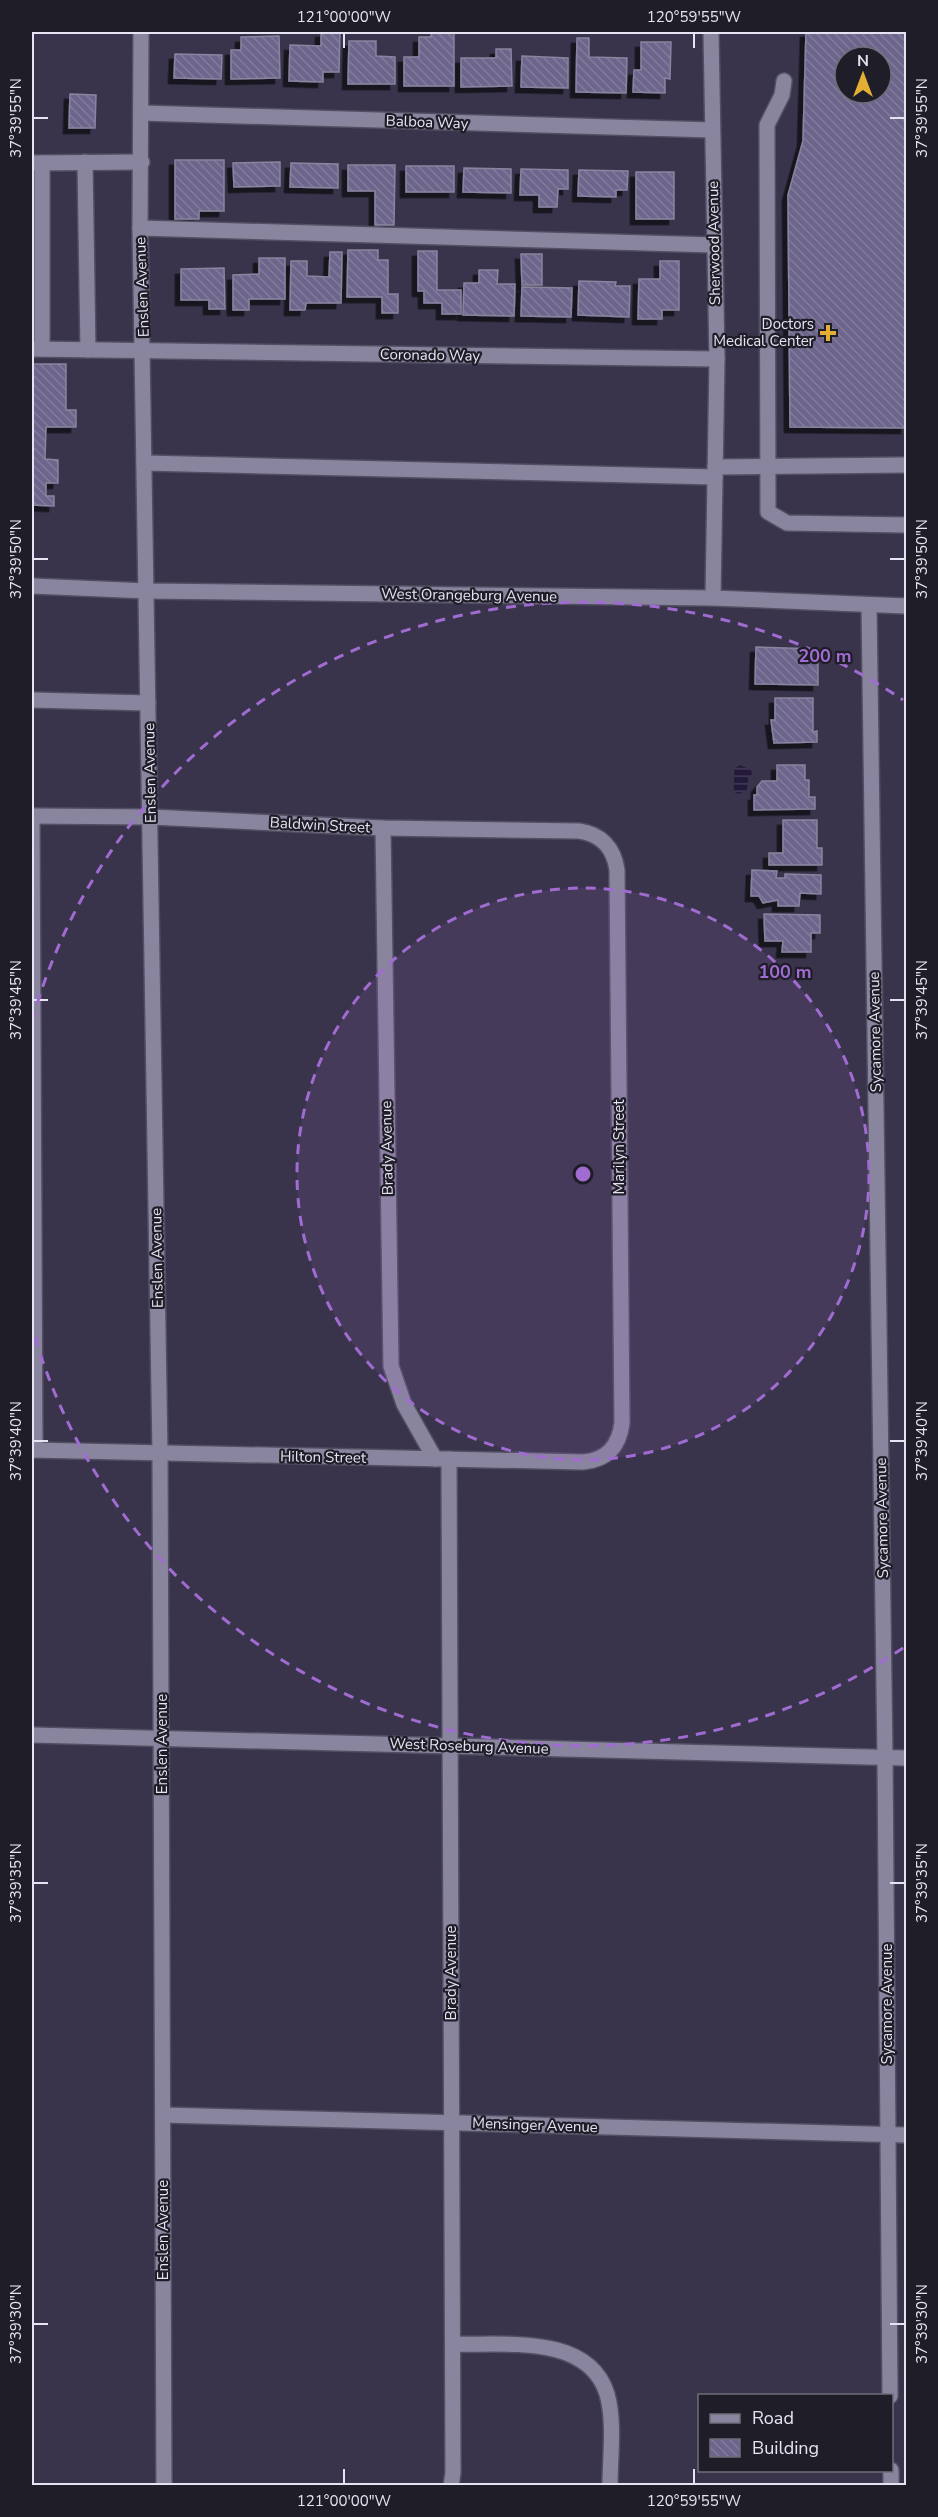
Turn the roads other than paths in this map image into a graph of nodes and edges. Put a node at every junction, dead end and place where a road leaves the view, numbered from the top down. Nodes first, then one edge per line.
1 (141, 32) edge
2 (711, 32) edge
3 (784, 81) dead end
4 (142, 113) junction
5 (712, 130) junction
6 (85, 162) junction
7 (142, 162) junction
8 (37, 163) edge
9 (140, 228) junction
10 (714, 244) junction
11 (37, 349) edge
12 (88, 350) junction
13 (144, 351) junction
14 (717, 359) junction
15 (144, 463) junction
16 (906, 465) edge
17 (769, 467) junction
18 (715, 472) junction
19 (906, 525) edge
20 (32, 586) edge
21 (147, 591) junction
22 (713, 598) junction
23 (869, 605) junction
24 (906, 606) edge
25 (32, 700) edge
26 (148, 703) junction
27 (32, 816) edge
28 (151, 817) junction
29 (383, 828) junction
30 (607, 843) joint
31 (33, 1450) edge
32 (611, 1451) joint
33 (160, 1453) junction
34 (442, 1459) junction
35 (32, 1735) edge
36 (163, 1738) junction
37 (452, 1746) junction
38 (885, 1757) junction
39 (906, 1758) edge
40 (163, 2115) junction
41 (451, 2123) junction
42 (887, 2134) junction
43 (906, 2135) edge
44 (453, 2344) junction
45 (890, 2394) edge
46 (164, 2486) edge
47 (451, 2486) edge
48 (610, 2486) edge

1 - 4 street, Enslen Avenue
2 - 5 street, Sherwood Avenue
3 - 17 street
4 - 5 street, Balboa Way
4 - 7 street, Enslen Avenue
5 - 10 street, Sherwood Avenue
6 - 7 street
6 - 8 street
6 - 12 street
7 - 9 street, Enslen Avenue
8 - 11 street
9 - 10 street
9 - 13 street, Enslen Avenue
10 - 14 street, Sherwood Avenue
11 - 12 street, Coronado Way
12 - 13 street, Coronado Way
13 - 14 street, Coronado Way
13 - 15 street, Enslen Avenue
14 - 18 street, Sherwood Avenue
15 - 18 street
15 - 21 street, Enslen Avenue
16 - 17 street
17 - 18 street
17 - 19 street
18 - 22 street, Sherwood Avenue
20 - 21 street, West Orangeburg Avenue
21 - 22 street, West Orangeburg Avenue
21 - 26 street, Enslen Avenue
22 - 23 street, West Orangeburg Avenue
23 - 24 street, West Orangeburg Avenue
23 - 38 street, Sycamore Avenue
25 - 26 street
26 - 28 street, Enslen Avenue
27 - 28 street, Baldwin Street
27 - 31 street
28 - 29 street, Baldwin Street
28 - 33 street, Enslen Avenue
29 - 30 street, Baldwin Street
29 - 34 street, Brady Avenue
30 - 32 street, Marilyn Street
31 - 33 street, Hilton Street
32 - 34 street, Hilton Street
33 - 34 street, Hilton Street
33 - 36 street, Enslen Avenue
34 - 37 street, Brady Avenue
35 - 36 street, West Roseburg Avenue
36 - 37 street, West Roseburg Avenue
36 - 40 street, Enslen Avenue
37 - 38 street, West Roseburg Avenue
37 - 41 street, Brady Avenue
38 - 39 street, West Roseburg Avenue
38 - 42 street, Sycamore Avenue
40 - 41 street, Mensinger Avenue
40 - 46 street, Enslen Avenue
41 - 42 street, Mensinger Avenue
41 - 44 street, Brady Avenue
42 - 43 street, Mensinger Avenue
42 - 45 street, Sycamore Avenue
44 - 47 street, Brady Avenue
44 - 48 street

